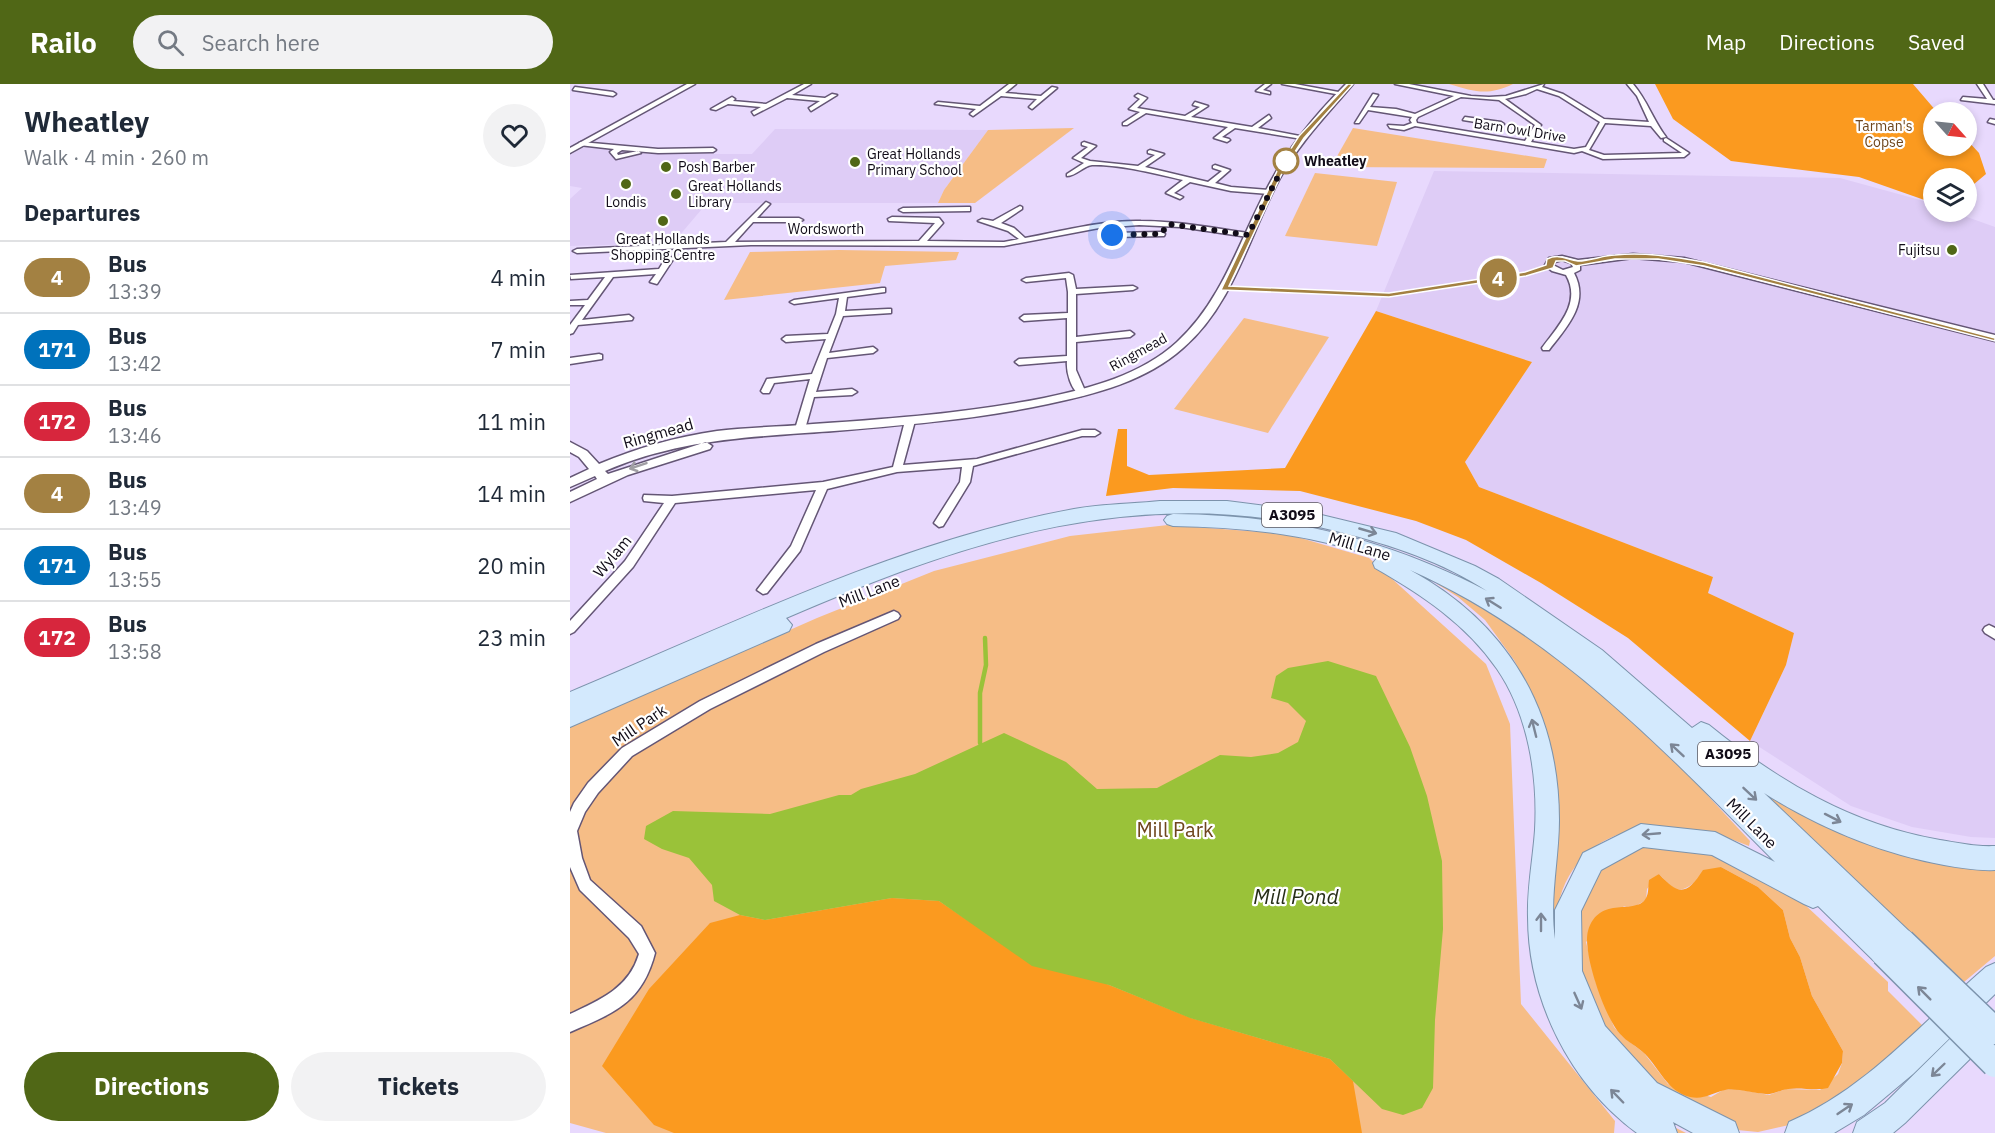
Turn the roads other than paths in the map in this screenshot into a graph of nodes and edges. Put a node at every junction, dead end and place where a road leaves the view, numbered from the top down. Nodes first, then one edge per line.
1 (586, 84) edge
2 (692, 84) edge
3 (808, 84) edge
4 (1013, 84) edge
5 (1268, 84) edge
6 (1288, 84) edge
7 (1350, 84) edge
8 (1398, 84) edge
9 (1629, 84) edge
10 (1980, 84) edge
11 (1540, 86) edge
12 (1053, 88) dead end
13 (572, 90) edge
14 (1268, 93) dead end
15 (1341, 93) junction
16 (1000, 94) junction
17 (834, 95) dead end
18 (1375, 95) dead end
19 (1461, 95) junction
20 (739, 96) dead end
21 (786, 96) junction
22 (1138, 96) dead end
23 (948, 97) dead end
24 (1042, 98) junction
25 (1963, 99) dead end
26 (598, 100) dead end
27 (825, 100) junction
28 (1502, 100) junction
29 (727, 102) junction
30 (1993, 102) edge
31 (938, 104) junction
32 (1195, 104) dead end
33 (768, 106) junction
34 (1032, 107) dead end
35 (981, 108) junction
36 (1367, 108) junction
37 (714, 109) dead end
38 (811, 109) dead end
39 (930, 110) dead end
40 (1144, 112) junction
41 (754, 113) dead end
42 (973, 114) dead end
43 (1188, 116) junction
44 (1269, 117) dead end
45 (1465, 119) dead end
46 (1416, 120) junction
47 (1479, 121) junction
48 (1602, 121) junction
49 (1357, 122) dead end
50 (1501, 124) dead end
51 (1653, 124) junction
52 (1137, 126) dead end
53 (1233, 126) junction
54 (1390, 126) dead end
55 (1253, 129) junction
56 (1468, 134) junction
57 (1302, 137) junction
58 (1227, 140) dead end
59 (1527, 143) junction
60 (581, 144) junction
61 (1084, 144) dead end
62 (1642, 148) dead end
63 (713, 150) dead end
64 (1584, 150) junction
65 (570, 151) edge
66 (1150, 152) dead end
67 (1649, 156) junction
68 (1089, 163) junction
69 (1215, 167) dead end
70 (1139, 168) junction
71 (1061, 174) dead end
72 (1069, 176) junction
73 (1080, 178) dead end
74 (1188, 180) junction
75 (1210, 184) junction
76 (1269, 192) junction
77 (1180, 196) dead end
78 (766, 204) dead end
79 (1020, 208) dead end
80 (950, 209) junction
81 (967, 209) dead end
82 (903, 210) dead end
83 (892, 219) dead end
84 (750, 220) junction
85 (799, 220) dead end
86 (936, 220) junction
87 (982, 221) dead end
88 (994, 224) junction
89 (1168, 224) junction
90 (1161, 234) junction
91 (1108, 235) dead end
92 (1248, 235) junction
93 (1024, 241) junction
94 (922, 242) junction
95 (729, 243) junction
96 (1158, 244) dead end
97 (577, 251) dead end
98 (670, 258) dead end
99 (1576, 263) junction
100 (579, 267) dead end
101 (661, 271) junction
102 (1569, 272) junction
103 (610, 274) junction
104 (1026, 280) dead end
105 (654, 282) dead end
106 (1133, 288) dead end
107 (882, 290) dead end
108 (1072, 292) junction
109 (843, 296) junction
110 (591, 302) junction
111 (794, 302) dead end
112 (570, 303) edge
113 (888, 311) dead end
114 (840, 314) junction
115 (1071, 315) junction
116 (629, 318) dead end
117 (1024, 318) dead end
118 (573, 327) edge
119 (1130, 334) dead end
120 (831, 336) junction
121 (1995, 338) edge
122 (786, 339) dead end
123 (1071, 340) junction
124 (1546, 348) dead end
125 (873, 350) dead end
126 (824, 356) junction
127 (599, 357) dead end
128 (1070, 358) junction
129 (570, 361) edge
130 (1018, 362) dead end
131 (816, 376) junction
132 (766, 391) dead end
133 (852, 392) dead end
134 (1081, 393) junction
135 (809, 395) junction
136 (910, 421) junction
137 (800, 429) junction
138 (1095, 433) dead end
139 (570, 446) edge
140 (968, 462) junction
141 (897, 469) junction
142 (601, 474) junction
143 (570, 483) edge
144 (823, 486) junction
145 (570, 497) edge
146 (648, 498) dead end
147 (672, 500) junction
148 (939, 523) dead end
149 (1318, 533) junction
150 (1492, 584) junction
151 (763, 590) dead end
152 (894, 616) dead end
153 (570, 629) edge
154 (570, 702) edge
155 (570, 718) edge
156 (1995, 858) edge
157 (1885, 945) junction
158 (1995, 976) edge
159 (1995, 1014) edge
160 (570, 1023) edge
161 (1995, 1031) edge
162 (1995, 1064) edge
163 (1662, 1133) edge
164 (1724, 1133) edge
165 (1800, 1133) edge
166 (1868, 1133) edge

1 - 13 street
2 - 60 street
3 - 21 street
4 - 16 street
5 - 14 street
6 - 15 street
7 - 15 street, Ringmead
8 - 19 street
9 - 51 street
10 - 30 street
11 - 28 street
11 - 48 street
12 - 24 street
13 - 26 street
15 - 57 street, Ringmead
16 - 24 street
16 - 35 street
17 - 27 street
18 - 36 street
19 - 28 street
19 - 46 street, Barn Owl Drive
20 - 29 street
21 - 27 street
21 - 33 street
22 - 40 street
23 - 31 street
24 - 34 street
25 - 30 street
27 - 38 street
28 - 59 street
29 - 33 street
29 - 37 street
31 - 35 street
31 - 39 street
32 - 43 street
33 - 41 street
35 - 42 street
36 - 46 street
36 - 49 street
40 - 43 street
40 - 52 street
43 - 53 street
44 - 55 street
45 - 47 street
46 - 54 street, Barn Owl Drive
46 - 56 street, Barn Owl Drive
47 - 50 street
47 - 56 street
48 - 51 street
48 - 64 street, Barn Owl Drive
51 - 67 street
53 - 55 street
53 - 58 street
55 - 57 street
56 - 59 street, Barn Owl Drive
57 - 76 street, Ringmead
59 - 64 street, Barn Owl Drive
60 - 63 street
60 - 65 street
61 - 68 street
62 - 67 street
64 - 67 street
66 - 70 street
68 - 70 street
68 - 72 street
69 - 75 street
70 - 74 street
71 - 72 street
72 - 73 street
74 - 75 street
74 - 77 street
75 - 76 street
76 - 92 street, Ringmead
78 - 84 street
79 - 88 street
80 - 81 street
80 - 82 street
80 - 86 street
83 - 86 street
84 - 85 street, Wordsworth
84 - 95 street
86 - 94 street
87 - 88 street
88 - 93 street
89 - 90 street
89 - 92 street, Wordsworth
89 - 93 street, Wordsworth
90 - 91 street
90 - 96 street
92 - 134 street, Ringmead
93 - 94 street, Wordsworth
94 - 95 street, Wordsworth
95 - 97 street, Wordsworth
98 - 101 street
99 - 102 street
99 - 102 street
99 - 121 street
100 - 103 street
101 - 103 street
101 - 105 street
102 - 124 street
103 - 110 street
104 - 108 street
106 - 108 street
107 - 109 street
108 - 115 street
109 - 111 street
109 - 114 street
110 - 112 street
110 - 118 street
113 - 114 street
114 - 120 street
115 - 117 street
115 - 123 street
116 - 118 street
119 - 123 street
120 - 122 street
120 - 126 street
123 - 128 street
125 - 126 street
126 - 131 street
127 - 129 street
128 - 130 street
128 - 134 street
131 - 132 street
131 - 135 street
133 - 135 street
134 - 136 street, Ringmead
135 - 137 street
136 - 137 street, Ringmead
136 - 141 street
137 - 142 street, Ringmead
138 - 140 street
139 - 142 street
140 - 141 street
140 - 148 street
141 - 144 street
142 - 143 street, Ringmead
142 - 145 street, Ringmead
144 - 147 street
144 - 151 street
146 - 147 street
147 - 153 street, Wylam
149 - 155 main road, Mill Lane / A3095
157 -> 149 main road, Mill Lane / A3095
163 -> 149 main road, A3095
154 -> 150 main road, Mill Lane / A3095
150 -> 156 main road, A3095
150 -> 157 main road, Mill Lane / A3095
152 - 160 street, Mill Park
157 - 161 main road, Mill Lane / A3095, bridge
162 -> 157 main road, Mill Lane / A3095, bridge
157 -> 164 main road, A3095
165 -> 158 main road
159 -> 166 main road

